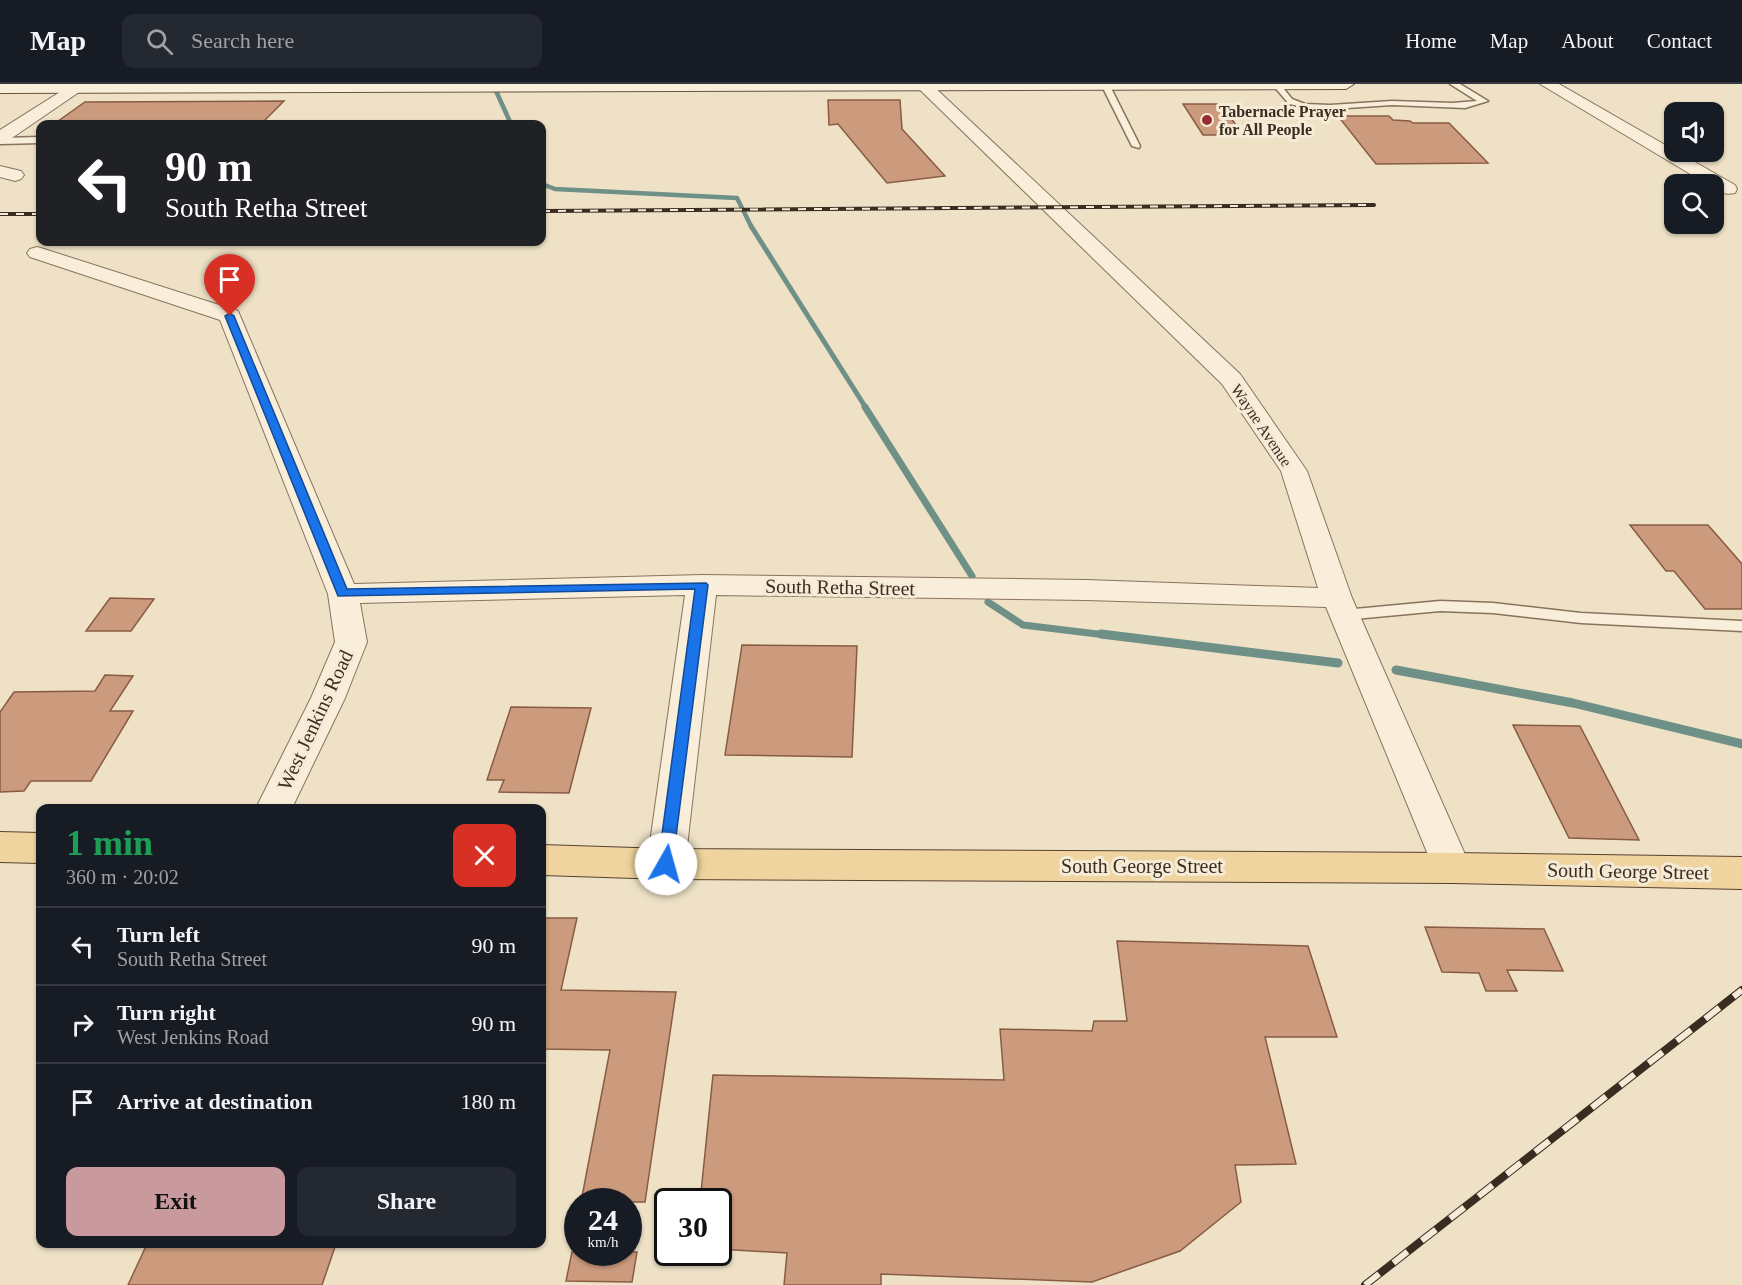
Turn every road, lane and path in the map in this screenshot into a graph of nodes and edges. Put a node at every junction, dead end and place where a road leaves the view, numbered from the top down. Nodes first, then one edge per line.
1 (1064, 84) edge
2 (1105, 84) edge
3 (1276, 84) edge
4 (1346, 84) edge
5 (1454, 84) edge
6 (1548, 84) edge
7 (487, 85) edge
8 (668, 85) edge
9 (923, 85) edge
10 (0, 88) edge
11 (76, 88) junction
12 (0, 140) edge
13 (36, 140) edge
14 (1136, 146) dead end
15 (1728, 189) dead end
16 (37, 253) dead end
17 (702, 585) junction
18 (343, 594) junction
19 (1340, 607) junction
20 (1742, 626) edge
21 (276, 804) edge
22 (0, 847) edge
23 (36, 848) edge
24 (546, 860) edge
25 (666, 864) junction
26 (1452, 868) junction
27 (1742, 873) edge

1 - 2 street
1 - 9 street
2 - 3 street
2 - 14 lane
3 - 4 street
3 - 5 lane
6 - 15 street
7 - 8 street
7 - 11 street
8 - 9 street
9 - 19 street, Wayne Avenue
10 - 11 street
11 - 12 street
12 - 13 lane
16 - 18 street, West Jenkins Road
17 - 18 street, South Retha Street
17 - 19 street, South Retha Street
17 - 25 street
18 - 21 street, West Jenkins Road
19 - 20 lane
19 - 26 street, Wayne Avenue
22 - 23 main road
24 - 25 main road, South George Street
25 - 26 main road, South George Street
26 - 27 main road, South George Street

